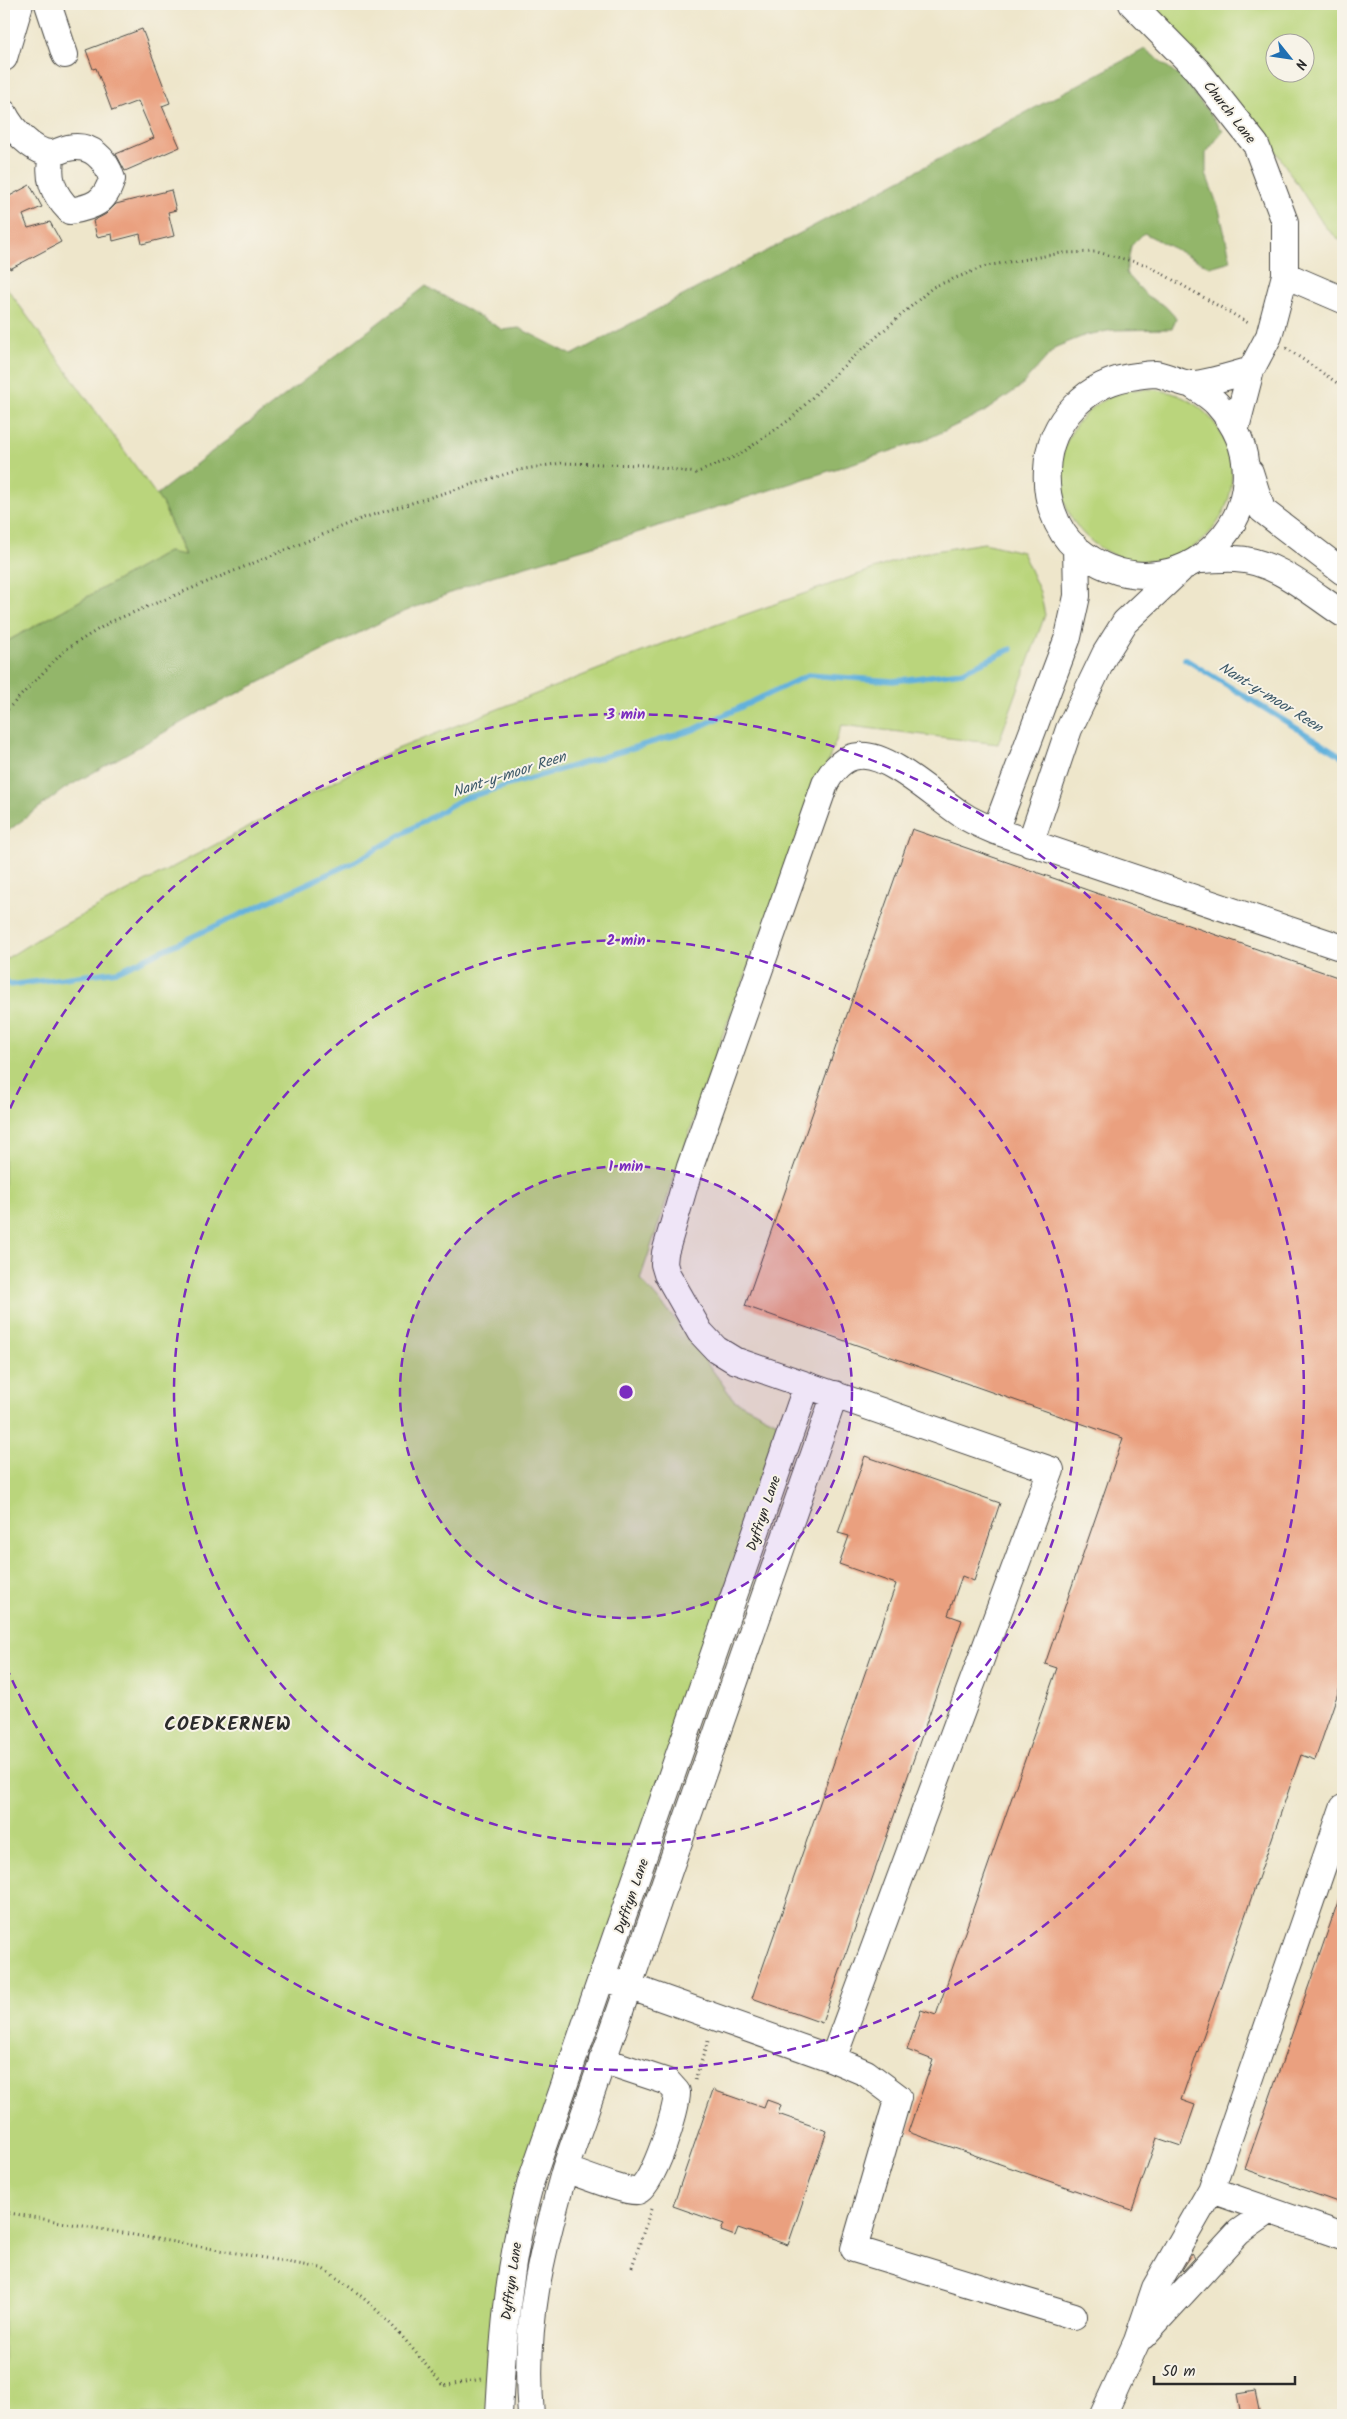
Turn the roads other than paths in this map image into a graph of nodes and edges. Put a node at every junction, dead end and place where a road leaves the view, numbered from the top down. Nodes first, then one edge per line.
1 (20, 4) edge
2 (48, 4) edge
3 (1132, 4) edge
4 (65, 55) dead end
5 (4, 58) edge
6 (4, 113) edge
7 (52, 153) dead end
8 (1285, 275) junction
9 (1343, 300) edge
10 (1251, 370) junction
11 (1190, 384) junction
12 (1236, 428) junction
13 (1245, 457) junction
14 (1076, 548) junction
15 (1190, 565) junction
16 (1343, 572) edge
17 (1343, 614) edge
18 (995, 831) junction
19 (1030, 844) junction
20 (1343, 948) edge
21 (807, 1385) junction
22 (835, 1394) junction
23 (1343, 1808) edge
24 (603, 1977) junction
25 (627, 1986) junction
26 (833, 2059) junction
27 (602, 2060) junction
28 (564, 2168) junction
29 (1211, 2190) junction
30 (1269, 2210) junction
31 (1343, 2236) edge
32 (1074, 2316) dead end
33 (1137, 2342) junction
34 (527, 2374) junction
35 (501, 2376) junction
36 (499, 2415) edge
37 (531, 2415) edge
38 (1103, 2415) edge

1 - 5 street
2 - 4 street
3 - 8 street, Church Lane
6 - 7 street
8 - 9 street
8 - 10 street, Church Lane
10 - 11 street
10 - 12 street, Church Lane
11 - 12 street
11 - 14 street
12 - 13 street
13 - 15 street
13 - 16 street
14 - 15 street
14 - 18 street
15 - 17 street
15 - 19 street
18 - 19 street
18 - 21 street
19 - 20 street
21 - 22 street
21 - 24 street, Dyffryn Lane
22 - 25 street, Dyffryn Lane
22 - 26 street
23 - 29 street
24 - 25 street
24 - 35 street, Dyffryn Lane
25 - 26 street
25 - 27 street, Dyffryn Lane
26 - 32 street
27 - 28 street, Dyffryn Lane
27 - 28 street
28 - 34 street, Dyffryn Lane
29 - 30 street
29 - 33 street
30 - 31 street
30 - 33 street
33 - 38 street
34 - 35 street
34 - 37 street, Dyffryn Lane
35 - 36 street, Dyffryn Lane

